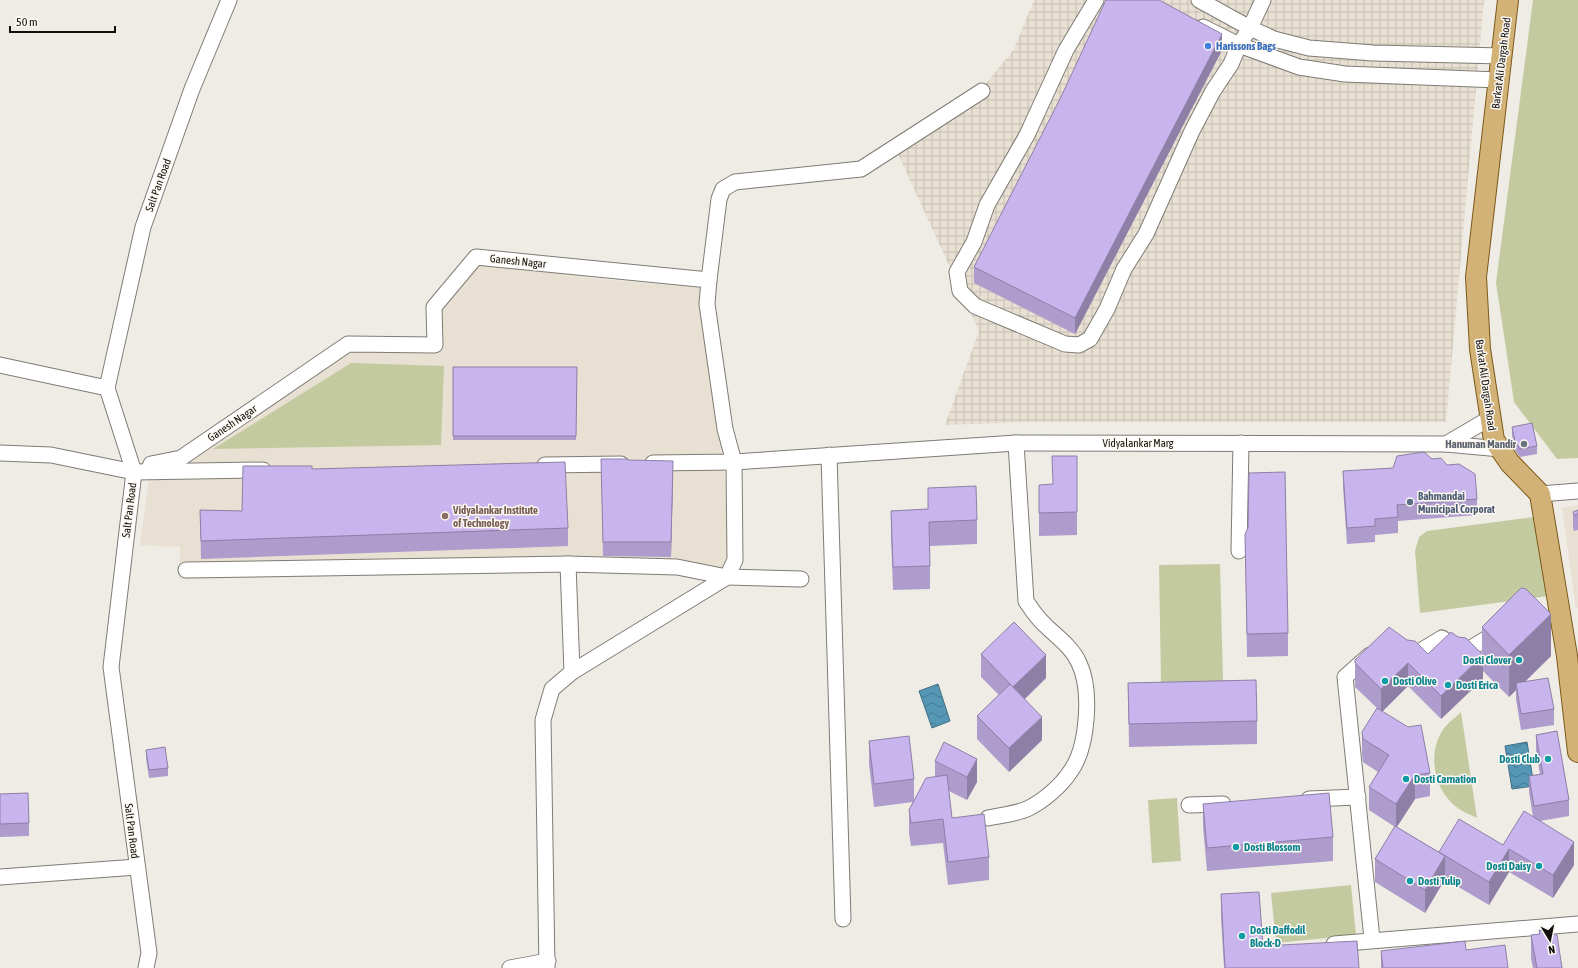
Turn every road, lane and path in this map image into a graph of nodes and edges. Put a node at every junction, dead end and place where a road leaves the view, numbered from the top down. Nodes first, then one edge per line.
1 (230, 0) edge
2 (1096, 0) edge
3 (1199, 0) edge
4 (1263, 0) edge
5 (1508, 0) edge
6 (1191, 21) edge
7 (1250, 28) junction
8 (1239, 45) junction
9 (1347, 52) junction
10 (1503, 56) junction
11 (1345, 74) junction
12 (1499, 80) junction
13 (982, 91) dead end
14 (709, 280) junction
15 (0, 365) edge
16 (107, 388) junction
17 (1492, 417) junction
18 (1016, 443) junction
19 (1241, 443) junction
20 (1446, 444) junction
21 (1501, 449) junction
22 (0, 453) edge
23 (830, 456) junction
24 (734, 462) junction
25 (530, 465) edge
26 (275, 470) edge
27 (141, 472) junction
28 (1578, 492) edge
29 (1540, 494) junction
30 (1239, 551) dead end
31 (568, 564) junction
32 (186, 570) dead end
33 (727, 577) junction
34 (801, 579) dead end
35 (1510, 625) edge
36 (1548, 635) edge
37 (1567, 656) junction
38 (572, 672) junction
39 (1578, 752) edge
40 (1358, 797) junction
41 (1296, 800) edge
42 (1235, 803) edge
43 (1189, 805) dead end
44 (988, 818) dead end
45 (137, 867) junction
46 (0, 877) edge
47 (843, 919) dead end
48 (1578, 924) edge
49 (1372, 940) junction
50 (1317, 946) edge
51 (548, 965) edge
52 (146, 968) edge
53 (510, 968) edge

1 - 16 street, Salt Pan Road
2 - 8 street
3 - 7 street
4 - 7 street
5 - 10 main road, Barkat Ali Dargah Road
6 - 8 street
7 - 8 street
7 - 9 street
8 - 11 street
9 - 10 street
9 - 11 street
10 - 12 main road, Barkat Ali Dargah Road
11 - 12 street
12 - 17 main road, Barkat Ali Dargah Road
13 - 14 street
14 - 24 street
14 - 27 street, Ganesh Nagar
15 - 16 street
16 - 27 street, Salt Pan Road
17 - 20 street
17 - 21 main road, Barkat Ali Dargah Road
18 - 19 street, Vidyalankar Marg
18 - 23 street, Vidyalankar Marg
18 - 44 street
19 - 20 street, Vidyalankar Marg
19 - 30 street
20 - 21 street, Vidyalankar Marg
21 - 29 main road, Barkat Ali Dargah Road
22 - 27 street
23 - 24 street, Vidyalankar Marg
23 - 47 street
24 - 25 street, Vidyalankar Marg
24 - 33 street
26 - 27 street
27 - 45 street, Salt Pan Road
28 - 29 street
29 - 37 main road
31 - 32 street
31 - 33 street
31 - 38 street
33 - 34 street
33 - 38 street
35 - 40 street
36 - 37 street
37 - 39 main road
38 - 51 street
40 - 41 street
40 - 49 street
42 - 43 street
45 - 46 street
45 - 52 street, Salt Pan Road
48 - 49 street
49 - 50 street
51 - 53 street

